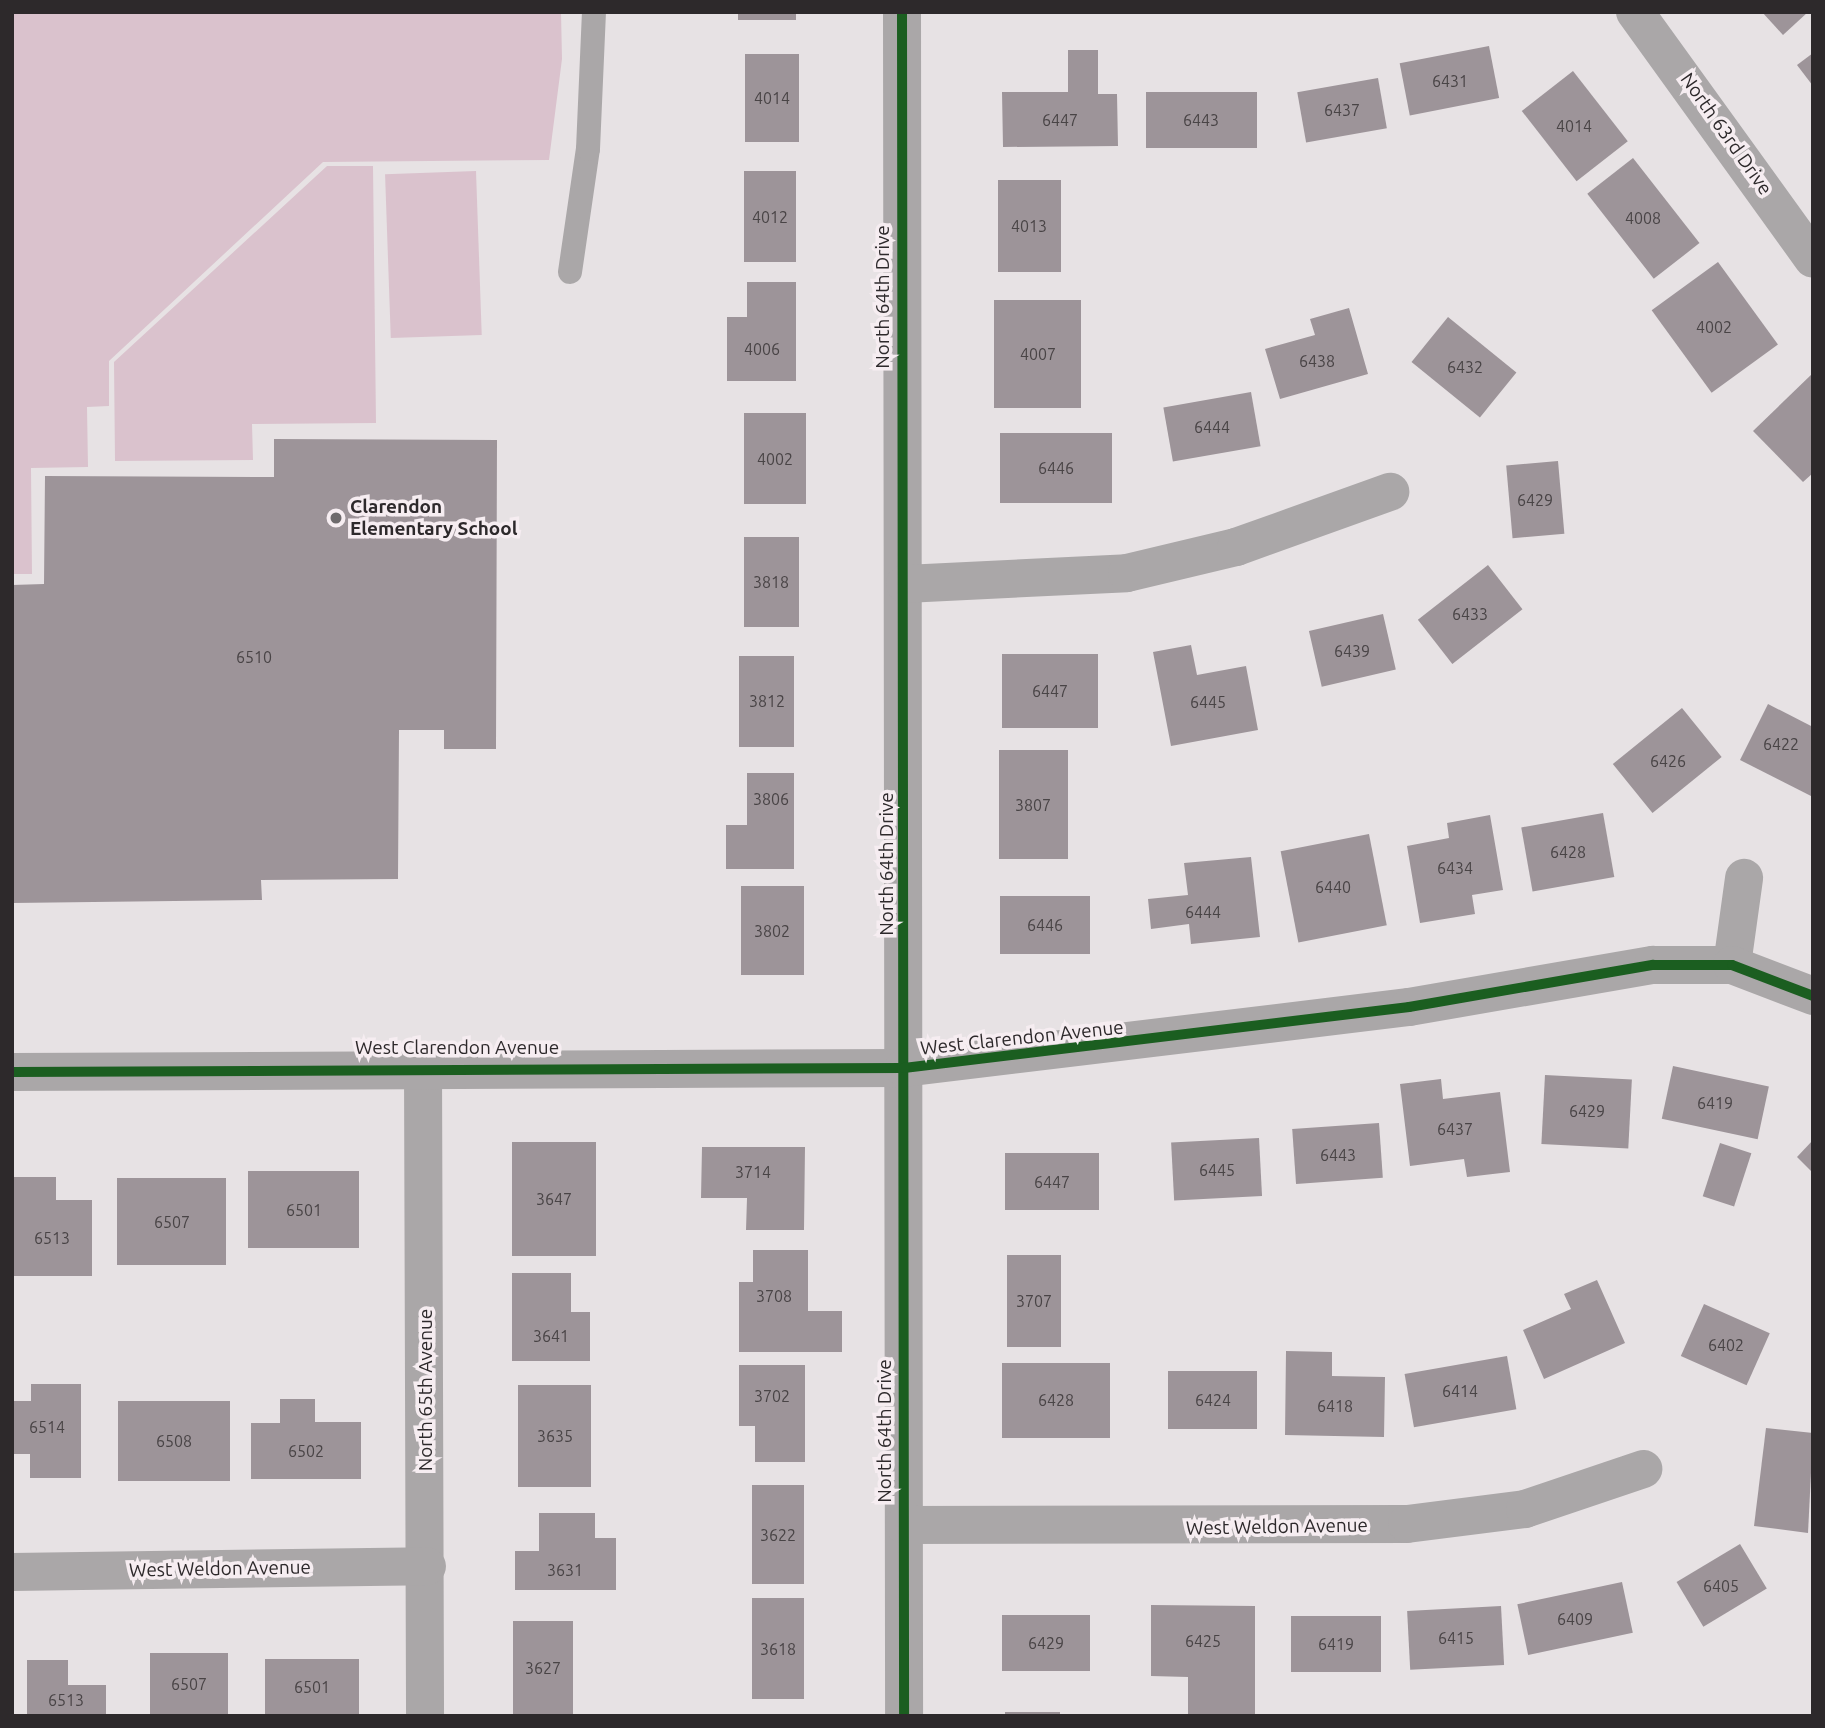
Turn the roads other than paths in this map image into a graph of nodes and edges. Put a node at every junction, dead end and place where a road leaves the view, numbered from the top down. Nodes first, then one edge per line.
1 (594, 12) edge
2 (902, 12) edge
3 (1635, 12) edge
4 (1813, 259) edge
5 (570, 272) dead end
6 (1390, 492) dead end
7 (905, 584) junction
8 (1744, 878) dead end
9 (1732, 965) junction
10 (1813, 996) edge
11 (423, 1065) junction
12 (904, 1068) junction
13 (12, 1072) edge
14 (1643, 1469) dead end
15 (904, 1525) junction
16 (427, 1566) junction
17 (12, 1572) edge
18 (425, 1716) edge
19 (904, 1716) edge

1 - 5 lane
2 - 7 street, North 64th Drive
3 - 4 street, North 63rd Drive
6 - 7 street
7 - 12 street, North 64th Drive
8 - 9 street
9 - 10 street, West Clarendon Avenue
9 - 12 street, West Clarendon Avenue
11 - 12 street, West Clarendon Avenue
11 - 13 street, West Clarendon Avenue
11 - 16 street, North 65th Avenue
12 - 15 street, North 64th Drive
14 - 15 street, West Weldon Avenue
15 - 19 street, North 64th Drive
16 - 17 street, West Weldon Avenue
16 - 18 street, North 65th Avenue

